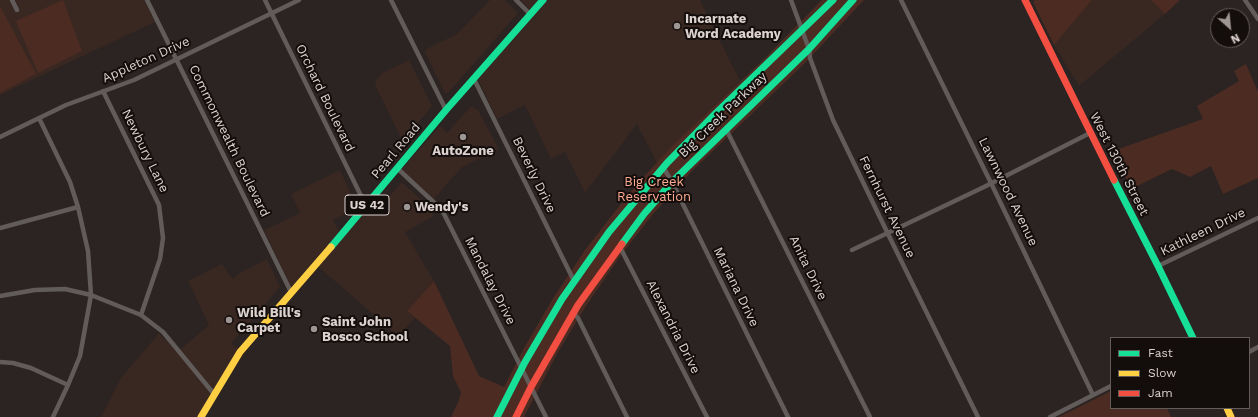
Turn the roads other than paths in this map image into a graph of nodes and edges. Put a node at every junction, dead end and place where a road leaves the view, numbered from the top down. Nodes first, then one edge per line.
1 (12, 0) edge
2 (148, 0) edge
3 (264, 0) edge
4 (299, 0) edge
5 (391, 0) edge
6 (516, 0) edge
7 (543, 0) edge
8 (791, 0) edge
9 (833, 0) edge
10 (853, 0) edge
11 (901, 0) edge
12 (1025, 0) edge
13 (1245, 0) edge
14 (17, 10) dead end
15 (271, 14) junction
16 (530, 14) junction
17 (1258, 19) edge
18 (802, 31) junction
19 (809, 49) junction
20 (177, 60) junction
21 (474, 79) junction
22 (103, 91) junction
23 (446, 110) junction
24 (39, 118) junction
25 (726, 129) junction
26 (1090, 133) junction
27 (0, 137) edge
28 (663, 167) junction
29 (397, 168) junction
30 (672, 182) junction
31 (991, 183) junction
32 (366, 206) junction
33 (78, 207) junction
34 (1258, 218) edge
35 (0, 228) edge
36 (888, 234) junction
37 (620, 247) junction
38 (852, 250) dead end
39 (1158, 266) junction
40 (574, 280) junction
41 (291, 292) junction
42 (91, 295) junction
43 (0, 296) edge
44 (573, 312) junction
45 (141, 315) junction
46 (1193, 337) edge
47 (0, 362) edge
48 (522, 369) junction
49 (68, 385) junction
50 (1110, 386) edge
51 (531, 387) junction
52 (214, 394) junction
53 (1093, 395) junction
54 (53, 417) edge
55 (201, 417) edge
56 (497, 417) edge
57 (516, 417) edge
58 (546, 417) edge
59 (627, 417) edge
60 (707, 417) edge
61 (788, 417) edge
62 (870, 417) edge
63 (978, 417) edge
64 (1050, 417) edge

1 - 14 street
2 - 20 street, Commonwealth Boulevard
3 - 15 street, Orchard Boulevard
4 - 15 street, Appleton Drive
5 - 23 street
6 - 16 street
7 - 16 street, Pearl Road / US 42
8 - 18 street, Fernhurst Avenue
9 - 18 street, Big Creek Parkway
10 - 19 street, Big Creek Parkway
11 - 31 street, Lawnwood Avenue
12 - 26 street, West 130th Street
13 - 17 street
15 - 20 street, Appleton Drive
15 - 32 street, Orchard Boulevard
16 - 21 street, Pearl Road / US 42
18 - 19 street, Fernhurst Avenue
18 - 28 street, Big Creek Parkway
19 - 25 street, Big Creek Parkway
19 - 36 street, Fernhurst Avenue
20 - 22 street, Appleton Drive
20 - 41 street, Commonwealth Boulevard
21 - 23 street, Pearl Road / US 42
21 - 40 street, Beverly Drive
22 - 24 street, Appleton Drive
22 - 45 street, Newbury Lane
23 - 29 street, Pearl Road / US 42
24 - 27 street, Appleton Drive
24 - 33 street
25 - 30 street, Big Creek Parkway
25 - 62 street, Anita Drive
26 - 31 street
26 - 39 street, West 130th Street
28 - 30 street, Mariana Drive
28 - 40 street, Big Creek Parkway
29 - 32 street, Pearl Road / US 42
29 - 48 street, Mandalay Drive
30 - 37 street, Big Creek Parkway
30 - 61 street, Mariana Drive
31 - 36 street
31 - 53 street, Lawnwood Avenue
32 - 41 street, Pearl Road / US 42
33 - 35 street
33 - 42 street
34 - 39 street, Kathleen Drive
36 - 38 street
36 - 63 street, Fernhurst Avenue
37 - 44 street, Big Creek Parkway
37 - 60 street, Alexandria Drive
39 - 46 street, West 130th Street
40 - 48 street, Big Creek Parkway
41 - 52 street, Pearl Road / US 42
42 - 43 street
42 - 45 street
42 - 49 street
44 - 51 street, Big Creek Parkway
44 - 59 street
45 - 52 street
47 - 49 street
48 - 51 street, Mandalay Drive
48 - 56 street, Big Creek Parkway
49 - 54 street
50 - 53 street
51 - 57 street, Big Creek Parkway
51 - 58 street, Mandalay Drive
52 - 55 street, Pearl Road / US 42
53 - 64 street

